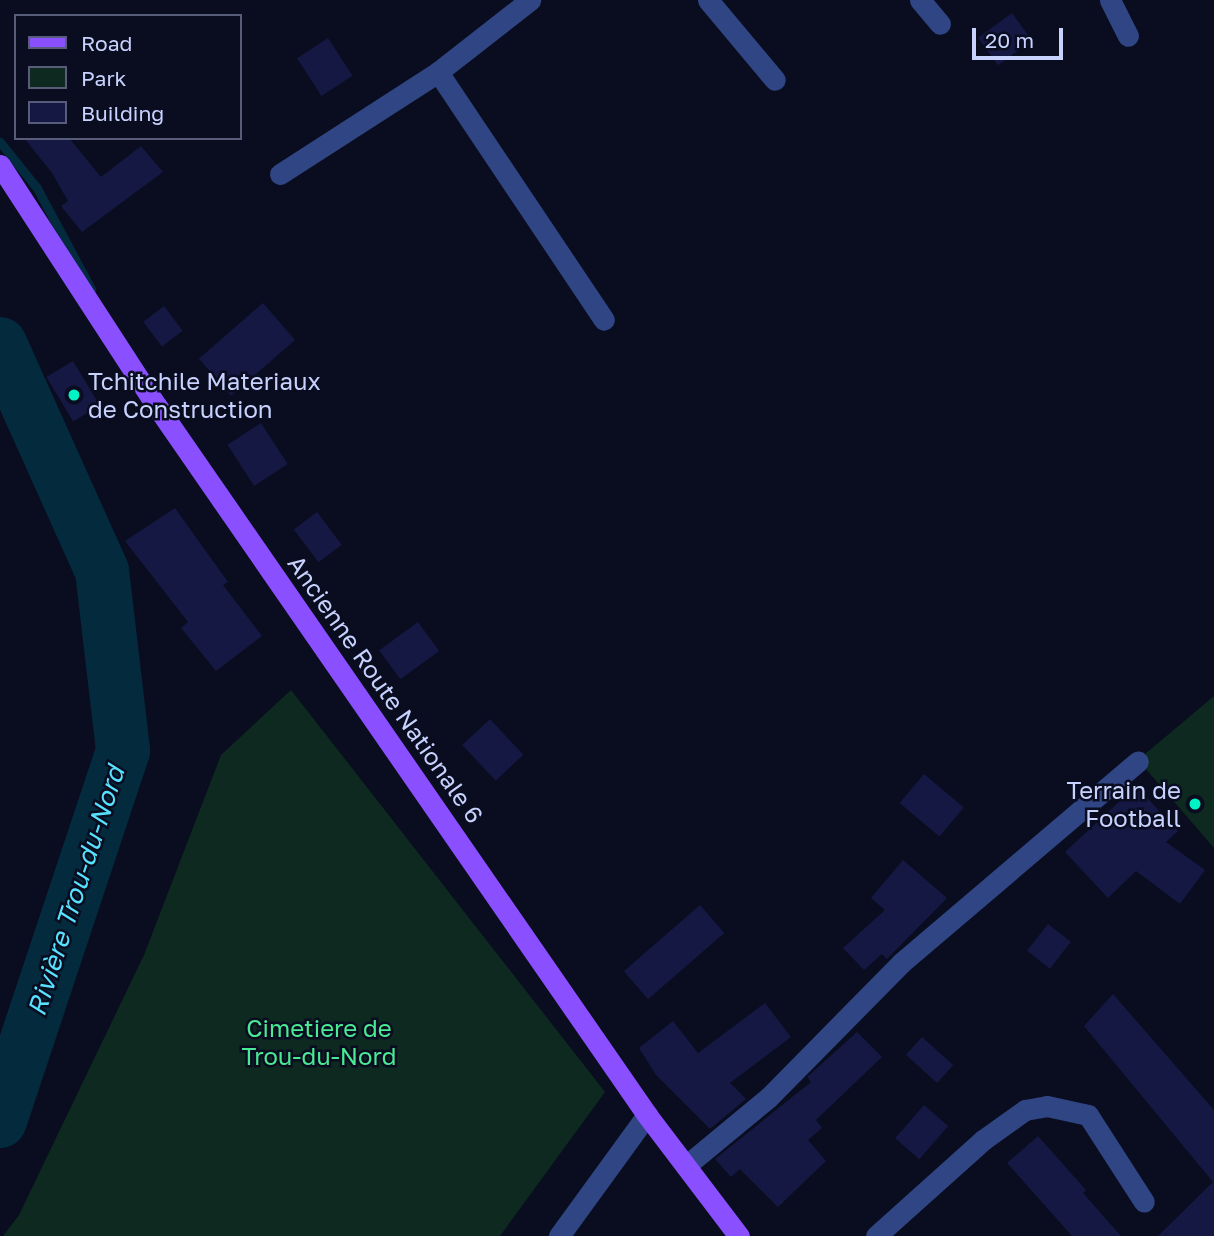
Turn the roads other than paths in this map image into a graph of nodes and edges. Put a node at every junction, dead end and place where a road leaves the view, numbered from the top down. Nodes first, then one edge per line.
1 (530, 0) edge
2 (708, 0) edge
3 (920, 0) edge
4 (1110, 0) edge
5 (940, 24) dead end
6 (1128, 36) dead end
7 (438, 72) junction
8 (775, 80) dead end
9 (0, 165) edge
10 (280, 174) dead end
11 (604, 320) dead end
12 (1138, 761) dead end
13 (647, 1115) junction
14 (688, 1164) junction
15 (1144, 1202) dead end
16 (559, 1236) edge
17 (738, 1236) edge
18 (876, 1236) edge

1 - 7 street
2 - 8 street
3 - 5 street
4 - 6 street
7 - 10 street
7 - 11 street
9 - 13 main road, Ancienne Route Nationale 6
12 - 14 street
13 - 14 main road, Ancienne Route Nationale 6
13 - 16 street
14 - 17 main road, Ancienne Route Nationale 6
15 - 18 street

